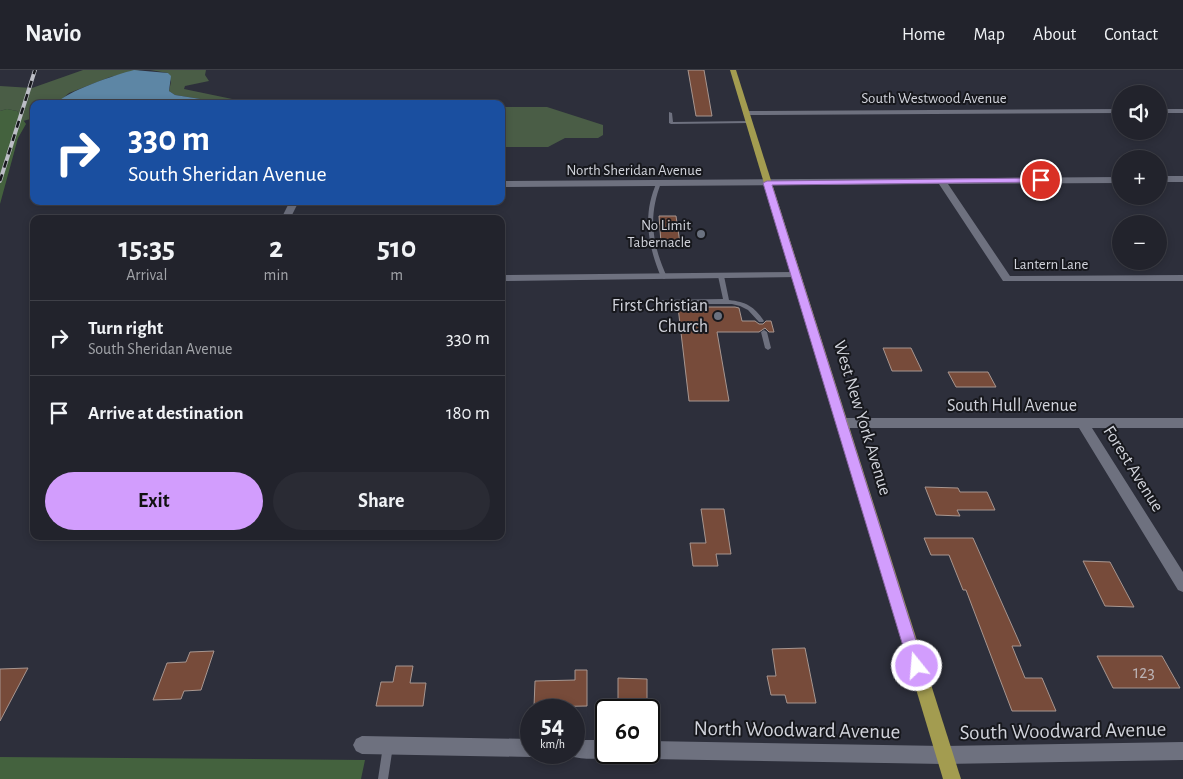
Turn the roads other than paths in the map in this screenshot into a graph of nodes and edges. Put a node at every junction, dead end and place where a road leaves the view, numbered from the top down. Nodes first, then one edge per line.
1 (733, 70) edge
2 (1112, 111) edge
3 (1167, 111) edge
4 (1183, 111) edge
5 (747, 113) junction
6 (670, 114) dead end
7 (749, 122) junction
8 (1183, 179) edge
9 (1112, 180) edge
10 (1167, 180) edge
11 (942, 181) junction
12 (658, 183) junction
13 (767, 183) junction
14 (505, 184) edge
15 (796, 275) junction
16 (721, 276) junction
17 (664, 277) junction
18 (505, 278) edge
19 (1183, 278) edge
20 (726, 301) junction
21 (660, 302) dead end
22 (761, 321) dead end
23 (764, 332) dead end
24 (768, 348) dead end
25 (842, 423) junction
26 (1183, 423) edge
27 (1083, 424) junction
28 (1183, 585) edge
29 (362, 745) dead end
30 (388, 746) junction
31 (520, 748) edge
32 (660, 750) edge
33 (1183, 752) edge
34 (944, 755) junction
35 (382, 779) edge
36 (952, 779) edge

1 - 5 main road, West New York Avenue
2 - 5 street, South Westwood Avenue
3 - 4 street
5 - 7 main road, West New York Avenue
6 - 7 lane
7 - 13 main road, West New York Avenue
8 - 10 street
9 - 11 street, North Sheridan Avenue
11 - 13 street, North Sheridan Avenue
11 - 19 street, Lantern Lane
12 - 13 street, North Sheridan Avenue
12 - 14 street, North Sheridan Avenue
12 - 17 lane
13 - 15 main road, West New York Avenue
15 - 16 street
15 - 25 main road, West New York Avenue
16 - 17 street
16 - 20 lane
17 - 18 street
20 - 21 lane
20 - 22 lane
23 - 24 lane
25 - 27 street, South Hull Avenue
25 - 34 main road, West New York Avenue
26 - 27 street, South Hull Avenue
27 - 28 street, Forest Avenue
29 - 30 street
30 - 31 street
30 - 35 lane
32 - 34 street, North Woodward Avenue
33 - 34 street, South Woodward Avenue
34 - 36 main road, West New York Avenue

